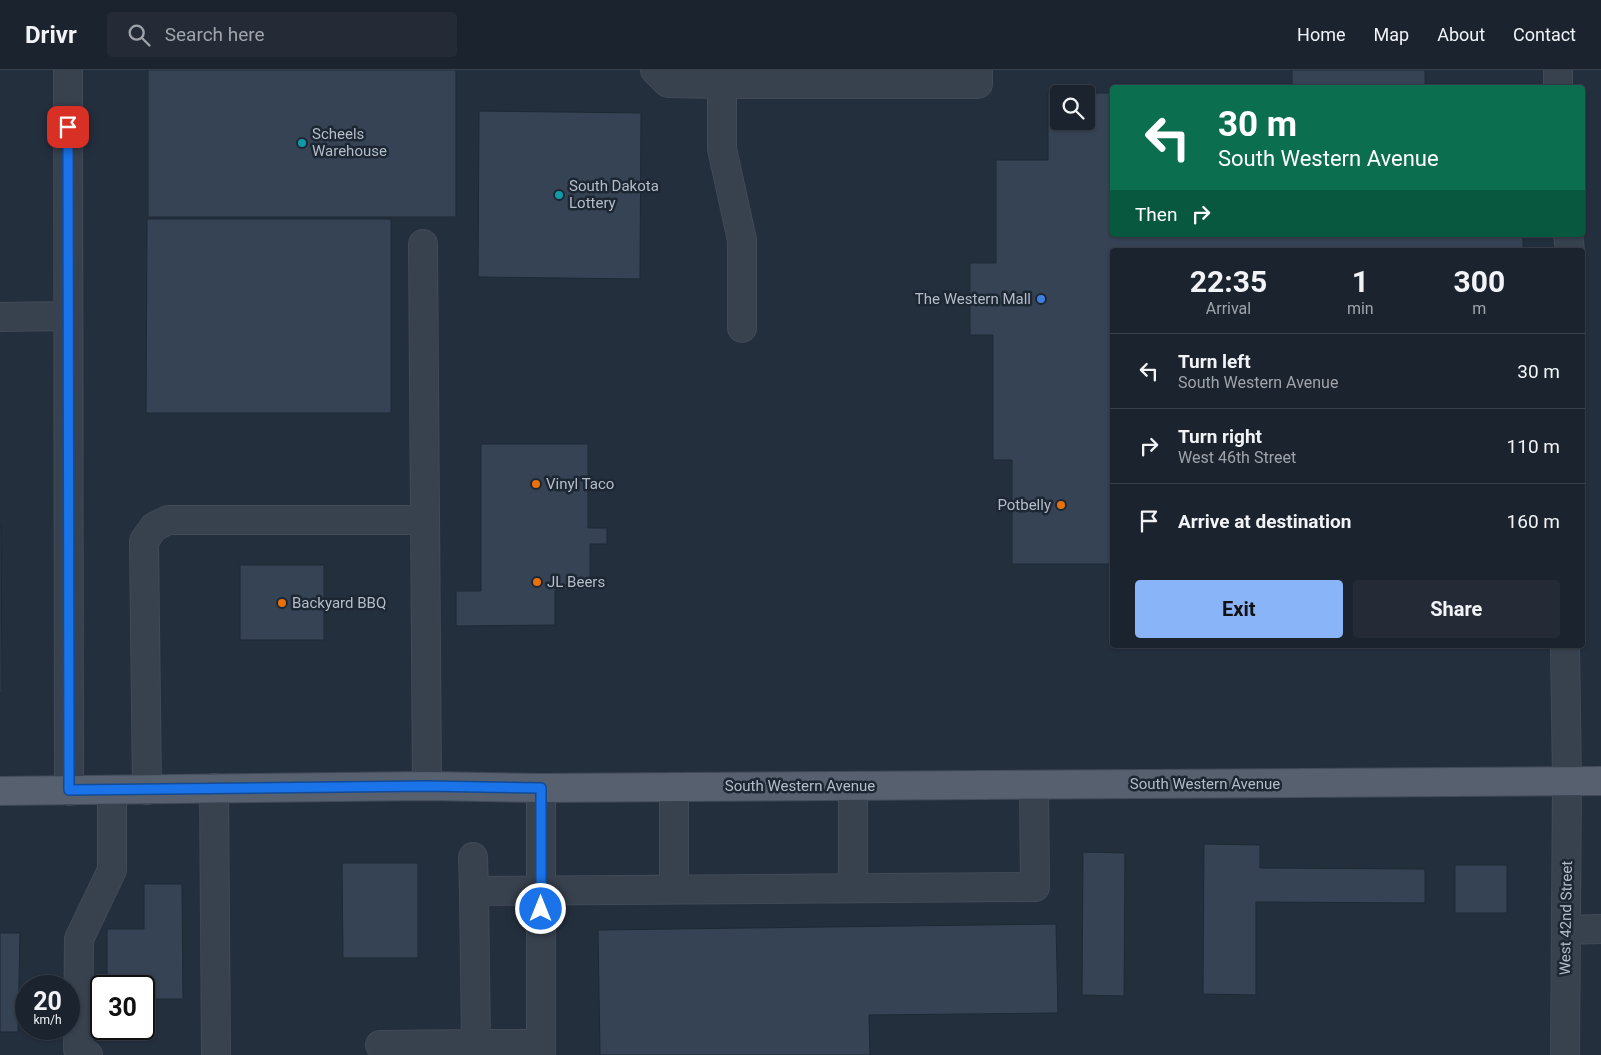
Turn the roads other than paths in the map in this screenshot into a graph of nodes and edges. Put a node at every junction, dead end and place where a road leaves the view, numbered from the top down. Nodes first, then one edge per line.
1 (68, 70) edge
2 (655, 70) edge
3 (978, 70) edge
4 (1558, 70) edge
5 (722, 84) junction
6 (1558, 85) edge
7 (423, 244) dead end
8 (68, 316) junction
9 (0, 317) edge
10 (742, 328) dead end
11 (425, 520) junction
12 (1565, 648) edge
13 (1567, 781) junction
14 (1601, 781) edge
15 (1034, 785) junction
16 (426, 786) junction
17 (853, 786) junction
18 (674, 787) junction
19 (214, 788) junction
20 (541, 788) junction
21 (69, 790) junction
22 (112, 790) junction
23 (147, 790) junction
24 (0, 791) edge
25 (474, 857) dead end
26 (853, 888) junction
27 (674, 889) junction
28 (474, 890) junction
29 (541, 890) junction
30 (1601, 929) edge
31 (1566, 930) junction
32 (476, 1044) junction
33 (380, 1045) dead end
34 (541, 1049) edge
35 (88, 1055) edge
36 (216, 1055) edge
37 (1564, 1055) edge

1 - 8 street
2 - 5 street
3 - 5 street
4 - 6 street
5 - 10 street
7 - 11 street
8 - 9 street
8 - 21 street
11 - 16 street
11 - 23 street
12 - 13 street, West 42nd Street
13 - 14 main road, South Western Avenue
13 - 15 main road, South Western Avenue
13 - 31 street, West 42nd Street
15 - 17 main road, South Western Avenue
15 - 26 street
16 - 19 main road, South Western Avenue
16 - 20 main road, South Western Avenue
17 - 18 main road, South Western Avenue
17 - 26 street
18 - 20 main road, South Western Avenue
18 - 27 street
19 - 23 main road, South Western Avenue
19 - 36 street
20 - 29 street
21 - 22 main road, South Western Avenue
21 - 24 main road, South Western Avenue
22 - 23 main road, South Western Avenue
22 - 35 street
25 - 28 street
26 - 27 street
27 - 29 street
28 - 29 street
28 - 32 street
29 - 34 street
30 - 31 street
31 - 37 street, West 42nd Street
32 - 33 street
32 - 34 street

